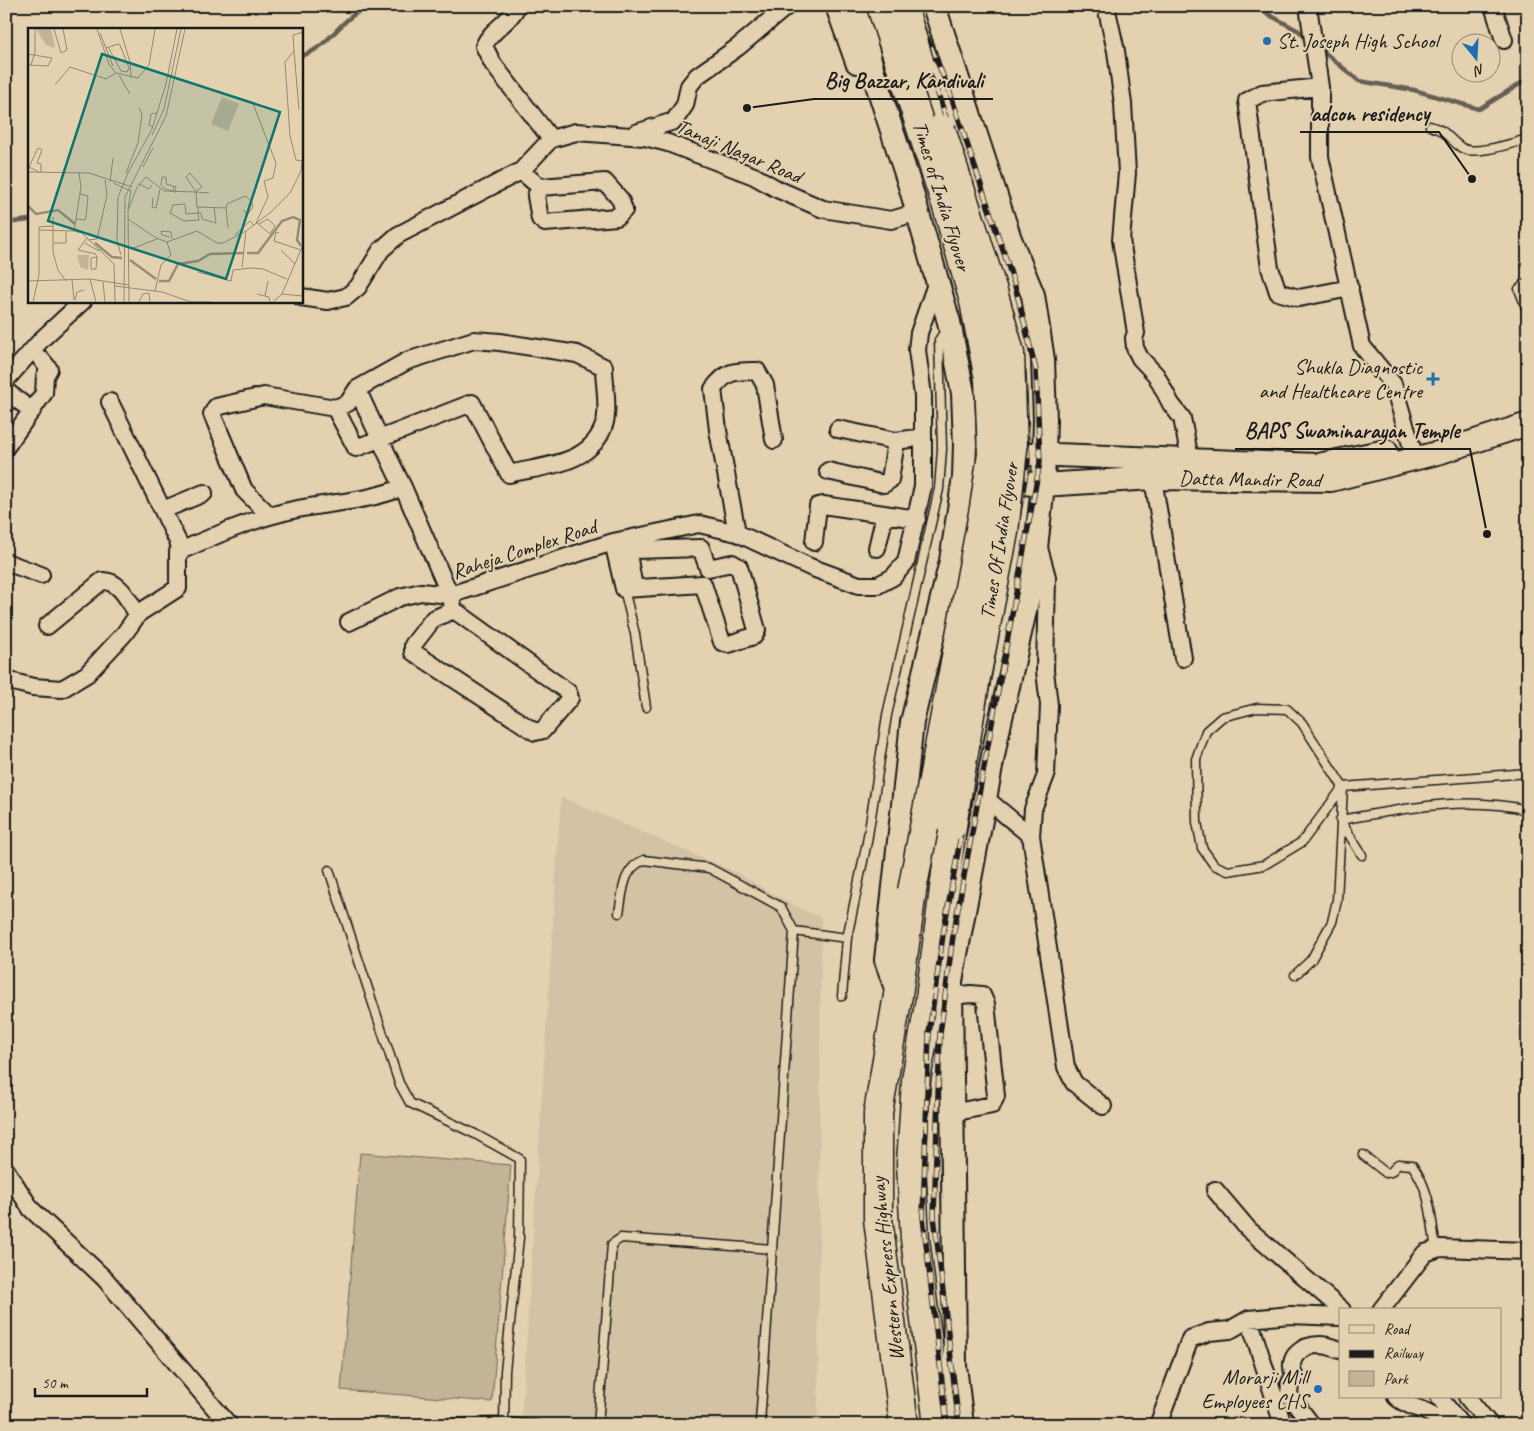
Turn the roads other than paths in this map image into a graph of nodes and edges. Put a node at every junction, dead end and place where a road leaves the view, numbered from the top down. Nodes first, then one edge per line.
1 (517, 6) edge
2 (787, 6) edge
3 (903, 6) edge
4 (934, 6) edge
5 (1106, 6) edge
6 (1493, 6) edge
7 (858, 7) edge
8 (1308, 9) edge
9 (1504, 40) dead end
10 (1320, 87) junction
11 (1430, 126) dead end
12 (628, 136) junction
13 (551, 139) junction
14 (1528, 140) edge
15 (521, 171) junction
16 (540, 187) junction
17 (908, 215) junction
18 (1016, 254) junction
19 (937, 281) junction
20 (1528, 282) edge
21 (1350, 288) junction
22 (302, 297) edge
23 (974, 301) joint
24 (81, 302) edge
25 (1528, 312) edge
26 (949, 322) junction
27 (41, 359) dead end
28 (6, 380) edge
29 (357, 389) junction
30 (6, 392) edge
31 (110, 402) dead end
32 (335, 408) junction
33 (1528, 408) edge
34 (32, 410) junction
35 (1528, 424) edge
36 (838, 429) dead end
37 (923, 437) junction
38 (380, 438) junction
39 (774, 440) dead end
40 (896, 441) junction
41 (965, 444) junction
42 (6, 446) edge
43 (1413, 452) junction
44 (1044, 456) junction
45 (1190, 459) junction
46 (1152, 468) junction
47 (828, 472) dead end
48 (964, 477) junction
49 (1043, 485) junction
50 (403, 487) junction
51 (204, 493) dead end
52 (162, 510) junction
53 (885, 514) junction
54 (270, 516) junction
55 (916, 519) junction
56 (736, 533) junction
57 (1037, 541) junction
58 (613, 542) junction
59 (814, 542) dead end
60 (877, 548) dead end
61 (182, 550) junction
62 (6, 562) edge
63 (708, 568) junction
64 (41, 575) dead end
65 (703, 584) junction
66 (629, 589) junction
67 (452, 603) junction
68 (138, 615) junction
69 (349, 622) dead end
70 (47, 626) dead end
71 (1183, 658) dead end
72 (6, 680) edge
73 (646, 707) dead end
74 (1528, 773) edge
75 (1343, 787) junction
76 (985, 798) junction
77 (1528, 810) edge
78 (1340, 820) junction
79 (1031, 836) junction
80 (1362, 855) dead end
81 (329, 870) dead end
82 (620, 913) dead end
83 (794, 931) junction
84 (847, 938) junction
85 (1295, 975) dead end
86 (944, 992) junction
87 (898, 994) junction
88 (842, 996) dead end
89 (1103, 1106) dead end
90 (952, 1113) junction
91 (1363, 1154) dead end
92 (6, 1170) edge
93 (1215, 1190) dead end
94 (772, 1249) junction
95 (1436, 1250) junction
96 (1528, 1251) edge
97 (1340, 1308) edge
98 (1383, 1308) edge
99 (1339, 1317) edge
100 (1249, 1319) junction
101 (1339, 1350) edge
102 (1440, 1398) edge
103 (1468, 1398) edge
104 (1409, 1400) edge
105 (504, 1424) edge
106 (229, 1425) edge
107 (387, 1425) edge
108 (537, 1425) edge
109 (598, 1425) edge
110 (757, 1425) edge
111 (904, 1425) edge
112 (938, 1425) edge
113 (962, 1425) edge
114 (1158, 1425) edge
115 (1283, 1425) edge
116 (1312, 1425) edge
117 (1444, 1425) edge
118 (1461, 1425) edge
119 (1490, 1425) edge

1 - 13 street
2 - 12 street
3 - 86 highway, Times Of India Flyover, bridge
4 - 18 street
5 - 45 street
6 - 9 street
7 - 17 street
7 - 19 street
7 - 23 highway, Times of India Flyover, bridge
8 - 10 street
10 - 21 street
10 - 21 street
11 - 14 lane
12 - 13 street, Tanaji Nagar Road
12 - 17 street, Tanaji Nagar Road
13 - 15 street
15 - 16 street
15 - 22 street
16 - 16 street
17 - 19 street
18 - 19 street
18 - 44 street
19 - 26 street
19 - 37 street, Raheja Complex Road
20 - 25 lane
21 - 43 street
23 - 87 highway, Times Of India Flyover, bridge
24 - 28 street
26 - 41 street
26 - 84 lane
27 - 34 street
29 - 32 street
29 - 38 street, Raheja Complex Road
29 - 38 street
30 - 34 street
31 - 52 street
32 - 38 street
32 - 54 street
33 - 43 street, Datta Mandir Road
34 - 42 street
35 - 43 street, Datta Mandir Road
36 - 40 street
37 - 40 street
37 - 55 street, Raheja Complex Road
38 - 50 street, Raheja Complex Road
39 - 56 street
40 - 47 street
41 - 44 street, Datta Mandir Road
41 - 48 street
43 - 45 street, Datta Mandir Road
43 - 46 street, Datta Mandir Road
44 - 46 street, Datta Mandir Road
44 - 49 street
45 - 46 street, Datta Mandir Road
46 - 49 street, Datta Mandir Road
46 - 71 street
48 - 49 street, Datta Mandir Road
48 - 87 street
49 - 57 street
50 - 54 street
50 - 67 street, Raheja Complex Road
51 - 52 street
52 - 61 street
53 - 55 street
53 - 59 street
53 - 60 street
54 - 61 street
55 - 56 street, Raheja Complex Road
56 - 58 street, Raheja Complex Road
57 - 76 street
57 - 79 street
58 - 66 street
58 - 67 street, Raheja Complex Road
61 - 68 street
62 - 64 street
63 - 65 street
63 - 65 street
63 - 66 street
65 - 66 street
66 - 73 lane
67 - 67 street
67 - 69 street
68 - 70 street
68 - 72 street
74 - 75 lane
75 - 75 lane
75 - 78 lane
76 - 79 street
76 - 86 street
77 - 78 lane
78 - 80 lane
78 - 85 lane
79 - 89 street
81 - 105 lane
82 - 83 lane
83 - 84 lane
83 - 94 lane
84 - 88 lane
86 - 90 street
86 - 90 street
86 - 112 highway, Western Express Highway
87 - 111 highway, Western Express Highway
90 - 113 street
91 - 95 lane
92 - 106 street
93 - 97 street
94 - 109 lane
94 - 110 lane
95 - 96 street
95 - 98 street
99 - 100 street
100 - 114 street
100 - 115 street
101 - 116 street
102 - 118 street
103 - 119 street
104 - 117 street
105 - 107 lane
105 - 108 lane

